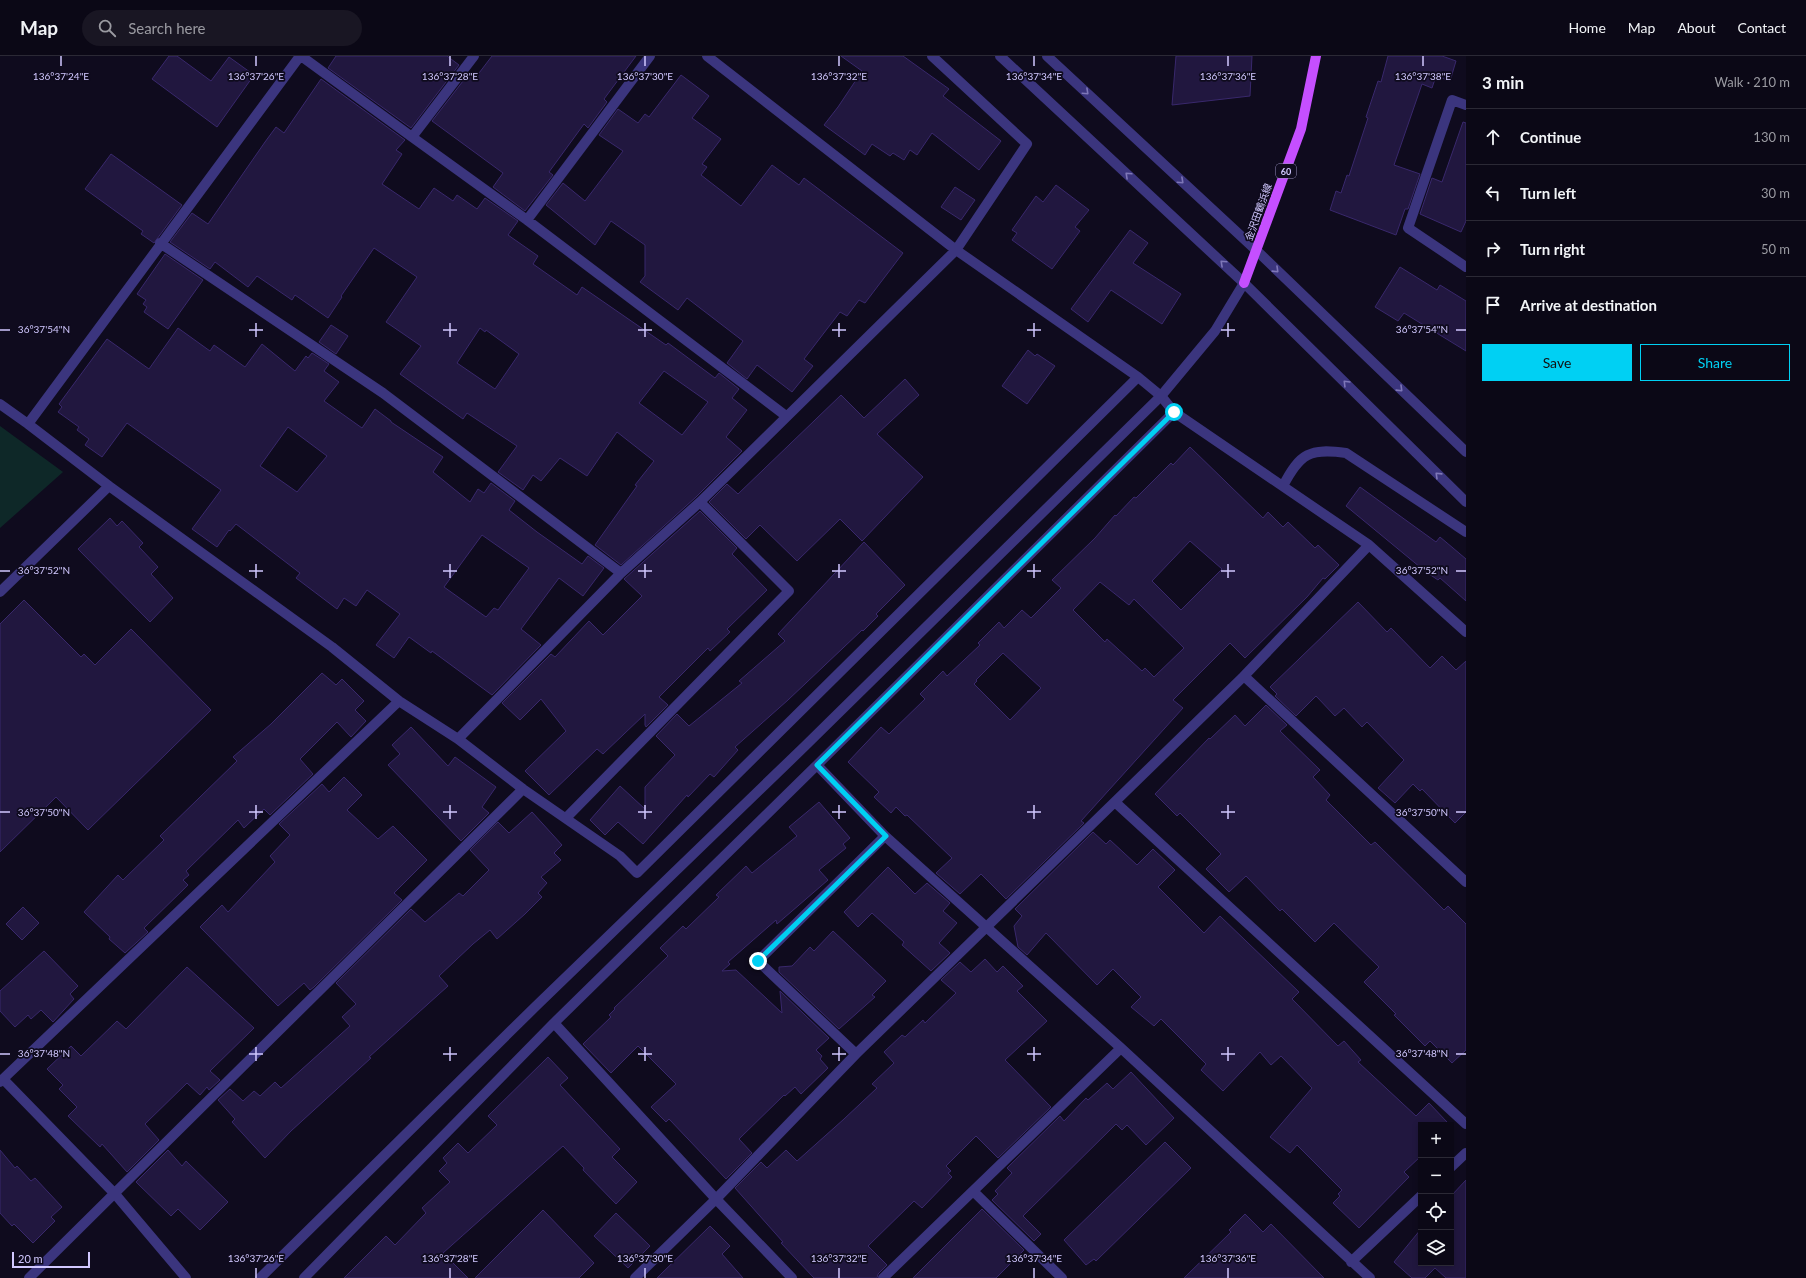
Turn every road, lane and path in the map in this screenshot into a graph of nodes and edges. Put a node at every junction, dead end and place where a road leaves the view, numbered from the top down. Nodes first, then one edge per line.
1 (300, 56) edge
2 (474, 56) edge
3 (650, 56) edge
4 (707, 56) edge
5 (932, 56) edge
6 (1000, 56) edge
7 (1047, 56) edge
8 (1316, 56) edge
9 (1466, 105) edge
10 (412, 137) junction
11 (527, 220) junction
12 (160, 244) junction
13 (956, 250) junction
14 (1256, 250) junction
15 (1466, 267) edge
16 (1244, 283) junction
17 (1138, 377) junction
18 (1161, 396) junction
19 (0, 404) edge
20 (1174, 412) junction
21 (786, 416) junction
22 (28, 424) junction
23 (1466, 452) edge
24 (109, 486) junction
25 (1283, 486) junction
26 (700, 502) junction
27 (1466, 502) edge
28 (1466, 532) edge
29 (1369, 544) junction
30 (621, 573) junction
31 (0, 592) edge
32 (1466, 632) edge
33 (1244, 676) junction
34 (399, 701) junction
35 (458, 739) junction
36 (817, 765) junction
37 (523, 789) junction
38 (1116, 803) junction
39 (566, 818) junction
40 (886, 836) junction
41 (1466, 882) edge
42 (987, 927) junction
43 (554, 1023) junction
44 (1121, 1048) junction
45 (856, 1054) junction
46 (1, 1080) edge
47 (1466, 1124) edge
48 (1466, 1153) edge
49 (1454, 1164) edge
50 (973, 1191) junction
51 (115, 1194) junction
52 (716, 1199) junction
53 (1418, 1199) edge
54 (1351, 1262) junction
55 (28, 1278) edge
56 (186, 1278) edge
57 (260, 1278) edge
58 (304, 1278) edge
59 (635, 1278) edge
60 (792, 1278) edge
61 (883, 1278) edge
62 (1062, 1278) edge
63 (1370, 1278) edge

1 - 10 street
1 - 12 street
2 - 10 street
3 - 11 street
4 - 13 street
5 - 13 street
16 -> 6 street
7 -> 14 street
8 - 14 main road, 金沢田鶴浜線 / 60
9 - 15 street
10 - 11 street
11 - 21 street
12 - 22 street
12 - 30 street
13 - 17 street
13 - 21 street
14 - 16 main road, 金沢田鶴浜線 / 60
14 -> 23 street
16 - 18 street
27 -> 16 street
17 - 18 street
17 - 39 street
18 - 20 street
18 - 57 street
19 - 22 street
20 - 25 street
20 - 36 street
21 - 26 street
22 - 24 street
24 - 31 street
24 - 34 street
25 - 28 street
25 - 29 street
26 - 30 street
26 - 39 street
29 - 32 street
29 - 33 street
30 - 35 street
33 - 38 street
33 - 41 street
34 - 35 street
34 - 46 street
35 - 37 street
36 - 40 street
36 - 43 street
37 - 39 street
37 - 51 street
38 - 42 street
38 - 47 street
40 - 42 street
40 - 45 street
42 - 44 street
42 - 45 street
43 - 52 street
43 - 58 street
44 - 50 street
44 - 54 street
45 - 52 street
46 - 51 street
48 - 49 street
50 - 61 street
50 - 62 street
51 - 55 street
51 - 56 street
52 - 59 street
52 - 60 street
53 - 54 street
54 - 63 street

